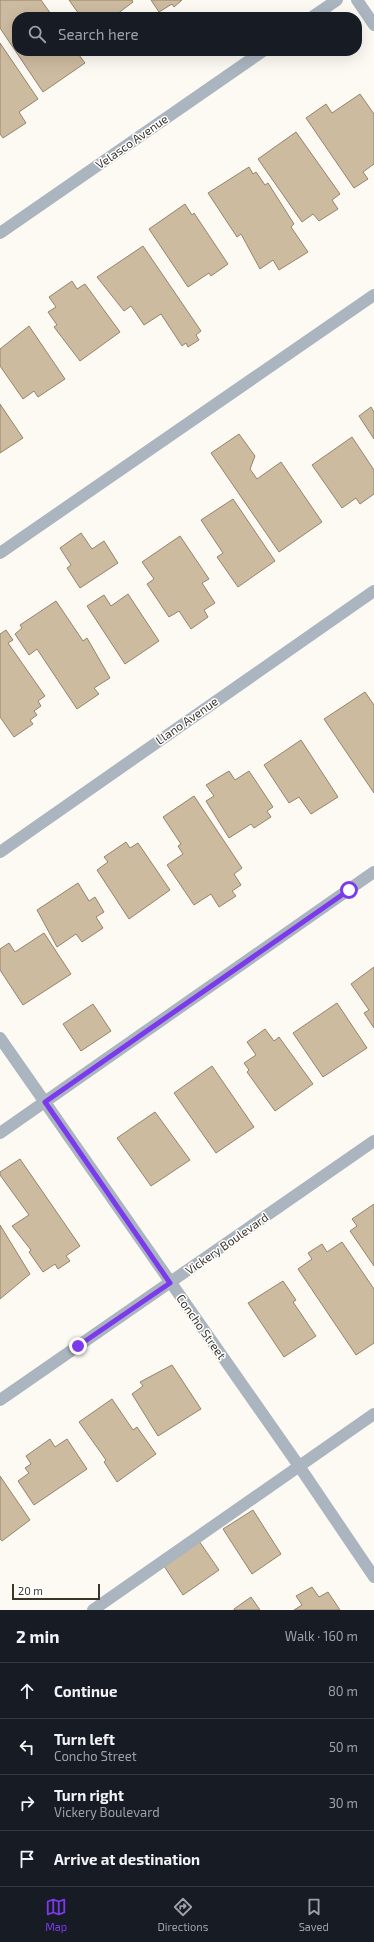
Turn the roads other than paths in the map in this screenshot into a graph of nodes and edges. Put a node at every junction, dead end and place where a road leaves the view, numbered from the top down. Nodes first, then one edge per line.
1 (337, 0) edge
2 (357, 0) edge
3 (319, 12) edge
4 (374, 25) edge
5 (256, 56) edge
6 (0, 233) edge
7 (374, 295) edge
8 (0, 553) edge
9 (374, 591) edge
10 (0, 852) edge
11 (374, 872) edge
12 (0, 1038) edge
13 (45, 1102) junction
14 (0, 1133) edge
15 (374, 1140) edge
16 (170, 1283) junction
17 (0, 1400) edge
18 (374, 1414) edge
19 (299, 1466) junction
20 (374, 1577) edge
21 (92, 1610) edge

1 - 3 street
2 - 4 street
5 - 6 street, Velasco Avenue
7 - 8 street
9 - 10 street, Llano Avenue
11 - 13 street
12 - 13 street, Concho Street
13 - 14 street
13 - 16 street, Concho Street
15 - 16 street, Vickery Boulevard
16 - 17 street, Vickery Boulevard
16 - 19 street, Concho Street
18 - 19 street
19 - 20 street, Concho Street
19 - 21 street

